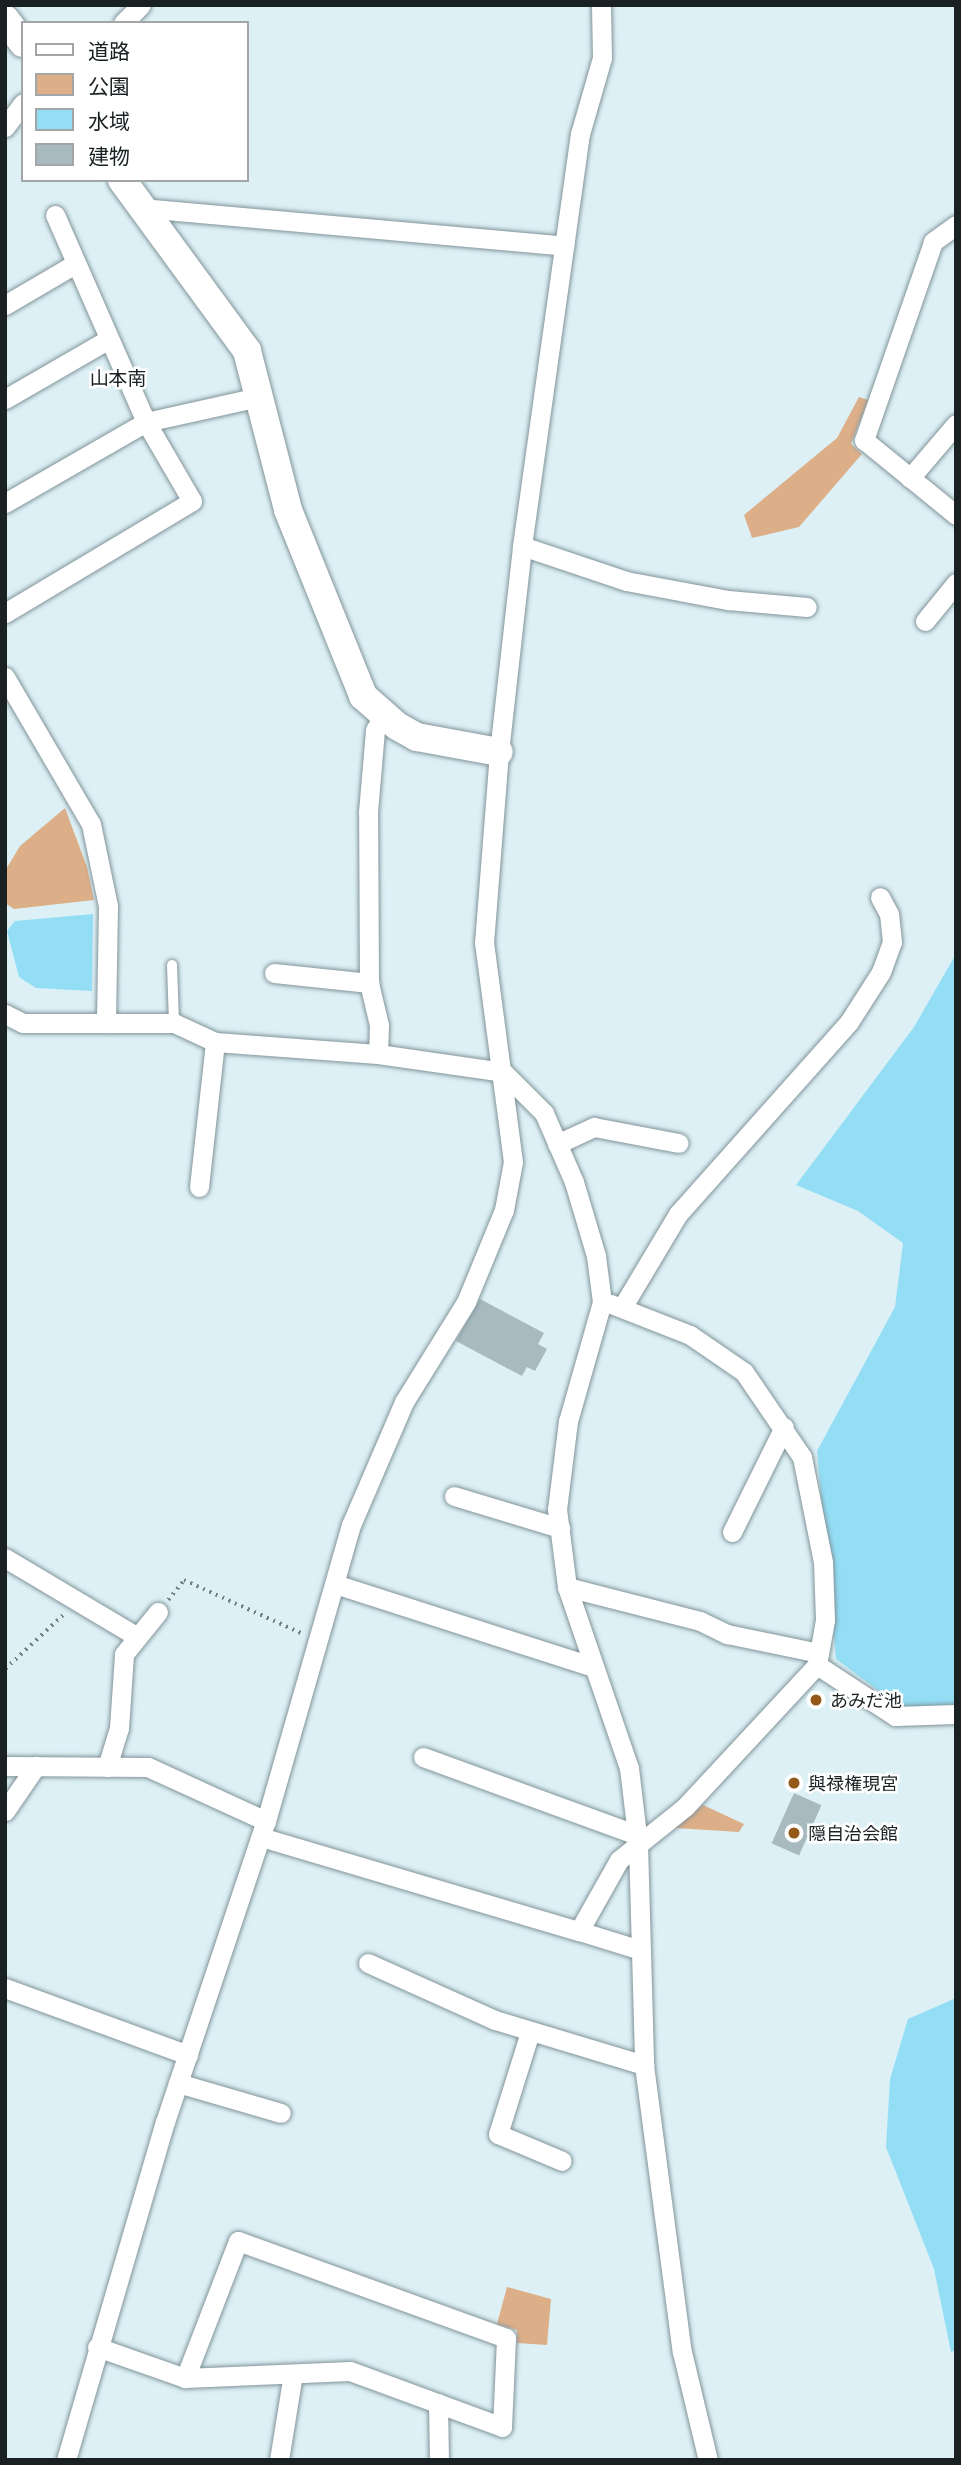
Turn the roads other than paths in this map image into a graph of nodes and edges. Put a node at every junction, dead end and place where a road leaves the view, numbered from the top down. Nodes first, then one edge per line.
1 (141, 5) edge
2 (601, 5) edge
3 (5, 19) edge
4 (125, 21) edge
5 (21, 40) edge
6 (21, 106) edge
7 (5, 127) edge
8 (123, 182) edge
9 (142, 208) junction
10 (55, 215) dead end
11 (956, 225) edge
12 (564, 246) junction
13 (75, 264) junction
14 (5, 305) edge
15 (109, 339) junction
16 (259, 397) junction
17 (5, 399) edge
18 (146, 422) junction
19 (956, 424) edge
20 (910, 478) junction
21 (5, 503) edge
22 (956, 515) edge
23 (522, 546) junction
24 (956, 583) edge
25 (807, 607) dead end
26 (5, 614) edge
27 (925, 621) dead end
28 (5, 677) edge
29 (384, 715) junction
30 (499, 752) junction
31 (880, 897) dead end
32 (172, 965) dead end
33 (274, 974) dead end
34 (369, 984) junction
35 (5, 1014) edge
36 (106, 1023) junction
37 (174, 1023) junction
38 (215, 1042) junction
39 (378, 1054) junction
40 (503, 1072) junction
41 (679, 1143) dead end
42 (557, 1144) junction
43 (199, 1187) dead end
44 (602, 1302) junction
45 (623, 1306) junction
46 (784, 1427) junction
47 (454, 1496) dead end
48 (560, 1528) junction
49 (732, 1532) dead end
50 (5, 1558) edge
51 (335, 1584) junction
52 (567, 1587) junction
53 (158, 1612) road end
54 (136, 1636) junction
55 (818, 1659) junction
56 (594, 1667) junction
57 (956, 1714) edge
58 (423, 1757) dead end
59 (5, 1766) edge
60 (36, 1766) junction
61 (107, 1767) junction
62 (5, 1811) edge
63 (264, 1829) junction
64 (637, 1840) junction
65 (579, 1931) junction
66 (638, 1949) junction
67 (368, 1963) dead end
68 (5, 1988) edge
69 (530, 2032) junction
70 (188, 2056) junction
71 (644, 2065) junction
72 (178, 2084) junction
73 (281, 2113) dead end
74 (562, 2161) dead end
75 (97, 2347) junction
76 (293, 2374) junction
77 (185, 2378) junction
78 (438, 2403) junction
79 (66, 2460) edge
80 (279, 2460) edge
81 (439, 2460) edge
82 (708, 2460) edge

1 - 4 street
2 - 12 street
3 - 5 street
6 - 7 street
8 - 9 street
9 - 12 street
9 - 16 street
10 - 13 street
11 - 20 street
12 - 23 street
13 - 14 street
13 - 15 street
15 - 17 street
15 - 18 street
16 - 18 street
16 - 29 street
18 - 21 street
18 - 26 street
19 - 20 street
20 - 22 street
23 - 25 street
23 - 30 street
24 - 27 street
28 - 36 street
29 - 30 street
29 - 34 street
30 - 40 street
31 - 45 street
32 - 37 lane
33 - 34 street
34 - 39 street
35 - 36 street
36 - 37 street
37 - 38 street
38 - 39 street
38 - 43 street
39 - 40 street
40 - 42 street
40 - 51 street
41 - 42 street
42 - 44 street
44 - 45 street
44 - 48 street
45 - 46 street
46 - 49 street
46 - 55 street
47 - 48 street
48 - 52 street
50 - 54 street
51 - 56 street
51 - 63 street
52 - 55 street
52 - 56 street
53 - 54 street
54 - 61 street
55 - 57 street
55 - 64 street
56 - 64 street
58 - 64 street
59 - 60 street
60 - 61 street
60 - 62 street
61 - 63 street
63 - 65 street
63 - 70 street
64 - 65 street
64 - 66 street
65 - 66 street
66 - 71 street
67 - 69 street
68 - 70 street
69 - 71 street
69 - 74 street
70 - 72 street
71 - 82 street
72 - 73 street
72 - 75 street
75 - 77 street
75 - 79 street
76 - 77 street
76 - 78 street
76 - 80 street
77 - 78 street
78 - 81 street

